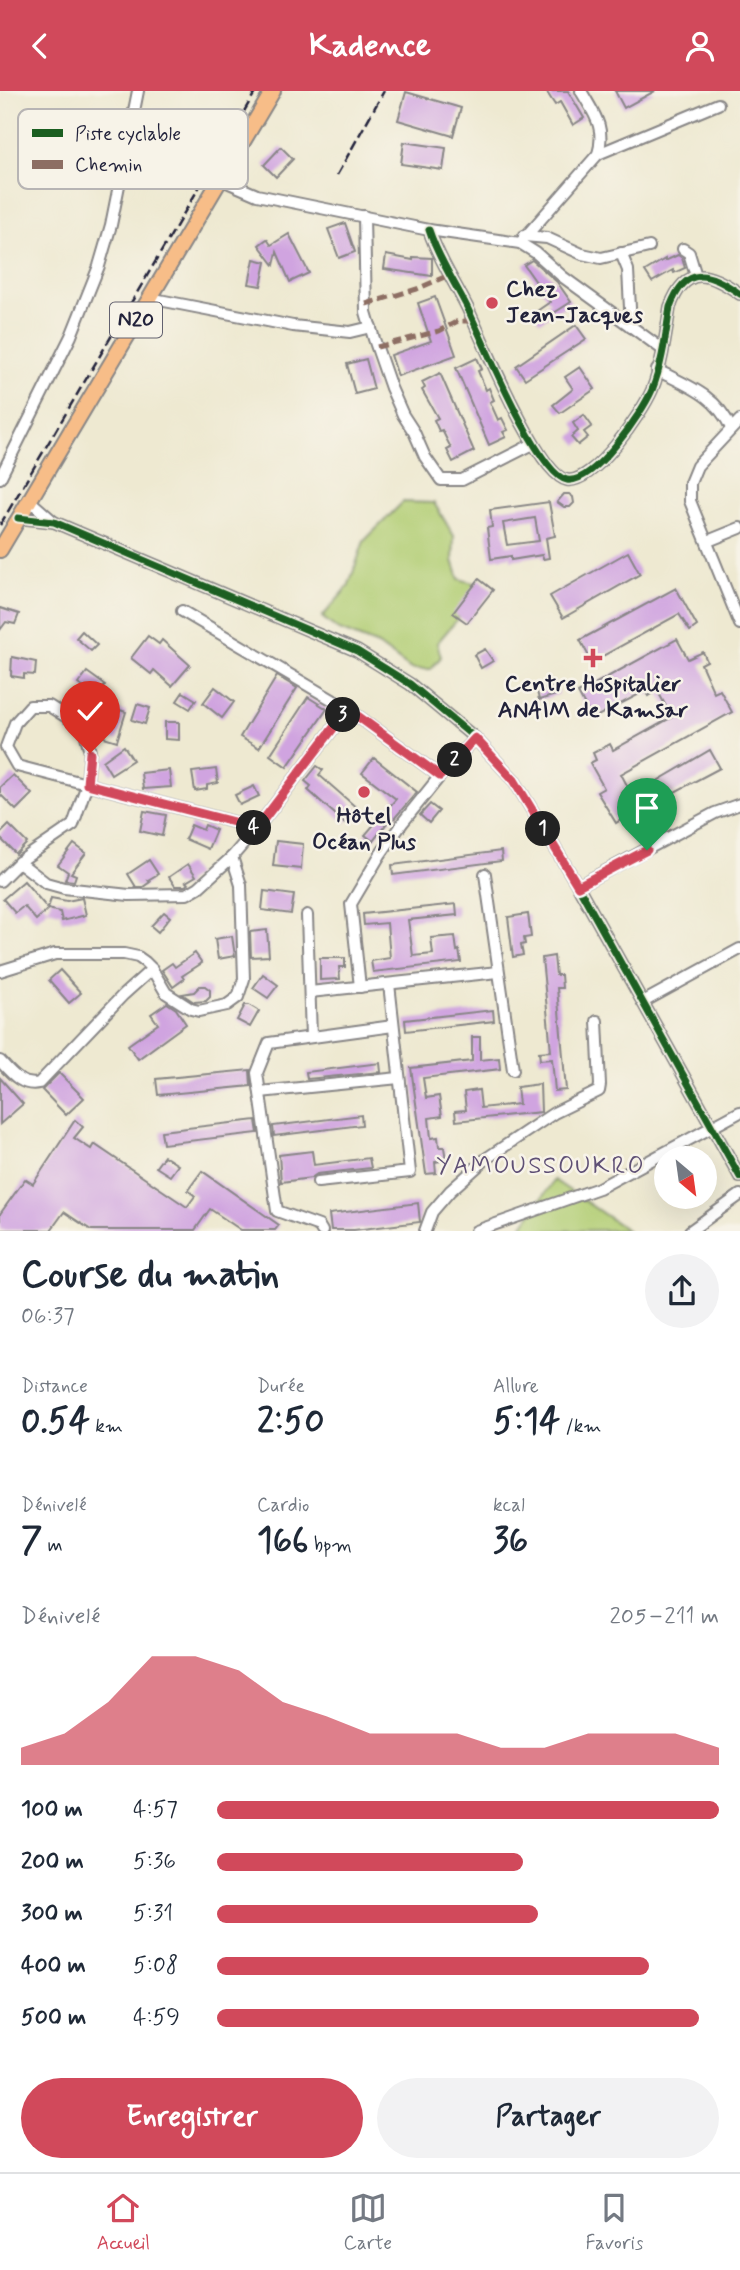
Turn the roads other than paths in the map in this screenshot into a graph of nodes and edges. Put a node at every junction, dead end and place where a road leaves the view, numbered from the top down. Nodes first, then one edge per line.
1 (138, 91) edge
2 (273, 91) edge
3 (582, 91) edge
4 (718, 104) dead end
5 (134, 109) edge
6 (248, 133) edge
7 (598, 153) junction
8 (118, 189) edge
9 (214, 189) edge
10 (245, 189) edge
11 (364, 216) junction
12 (429, 230) junction
13 (522, 239) junction
14 (649, 247) dead end
15 (683, 249) dead end
16 (621, 253) junction
17 (696, 276) junction
18 (740, 294) edge
19 (149, 297) junction
20 (371, 327) junction
21 (631, 327) junction
22 (663, 349) junction
23 (657, 370) junction
24 (740, 420) edge
25 (731, 428) junction
26 (533, 444) junction
27 (0, 478) edge
28 (29, 500) junction
29 (18, 518) junction
30 (54, 522) junction
31 (740, 528) edge
32 (708, 541) junction
33 (0, 549) edge
34 (182, 611) dead end
35 (740, 624) edge
36 (348, 709) junction
37 (475, 738) junction
38 (440, 776) junction
39 (87, 784) junction
40 (740, 804) edge
41 (257, 828) junction
42 (232, 857) junction
43 (19, 862) junction
44 (485, 874) dead end
45 (0, 881) edge
46 (578, 886) junction
47 (307, 915) dead end
48 (740, 949) edge
49 (152, 969) junction
50 (0, 971) edge
51 (498, 972) junction
52 (389, 984) junction
53 (360, 987) junction
54 (310, 992) junction
55 (643, 1002) junction
56 (597, 1021) dead end
57 (393, 1026) junction
58 (311, 1037) junction
59 (0, 1061) edge
60 (513, 1070) dead end
61 (399, 1077) junction
62 (260, 1092) junction
63 (740, 1112) edge
64 (712, 1127) junction
65 (740, 1177) edge
66 (318, 1182) dead end
67 (740, 1195) edge
68 (322, 1230) edge
69 (425, 1230) edge
70 (476, 1230) edge
71 (690, 1230) edge

1 - 5 street
2 - 6 main road, N20
3 - 7 street
4 - 7 street
7 - 13 street
8 - 27 street
9 - 19 main road, N20
10 - 11 street
11 - 12 street
11 - 20 street
12 - 13 street
12 - 26 street
13 - 16 street
13 - 21 street
14 - 16 street
15 - 17 street
16 - 21 street
17 - 18 street
17 - 22 street
19 - 20 street
19 - 28 main road, N20
20 - 26 street
21 - 22 street
22 - 23 street
23 - 25 street
23 - 26 street
24 - 25 street
25 - 32 street
28 - 29 main road, N20
28 - 30 street
29 - 30 street
29 - 33 main road, N20
30 - 37 street
31 - 32 street
32 - 35 street
34 - 36 street
36 - 38 street
36 - 41 street
37 - 38 street
37 - 46 street
38 - 53 street
39 - 39 street
39 - 41 street
39 - 43 street
40 - 46 street
41 - 42 street
42 - 43 street
42 - 49 street
43 - 45 street
44 - 51 street
46 - 55 street
47 - 54 street
48 - 55 street
49 - 50 street
49 - 59 street
51 - 52 street
51 - 60 street
52 - 53 street
52 - 57 street
53 - 54 street
54 - 58 street
55 - 64 street
56 - 69 street
57 - 58 street
57 - 61 street
58 - 62 street
61 - 62 street
61 - 66 street
62 - 68 street
63 - 64 street
64 - 65 street
64 - 70 street
67 - 71 street

